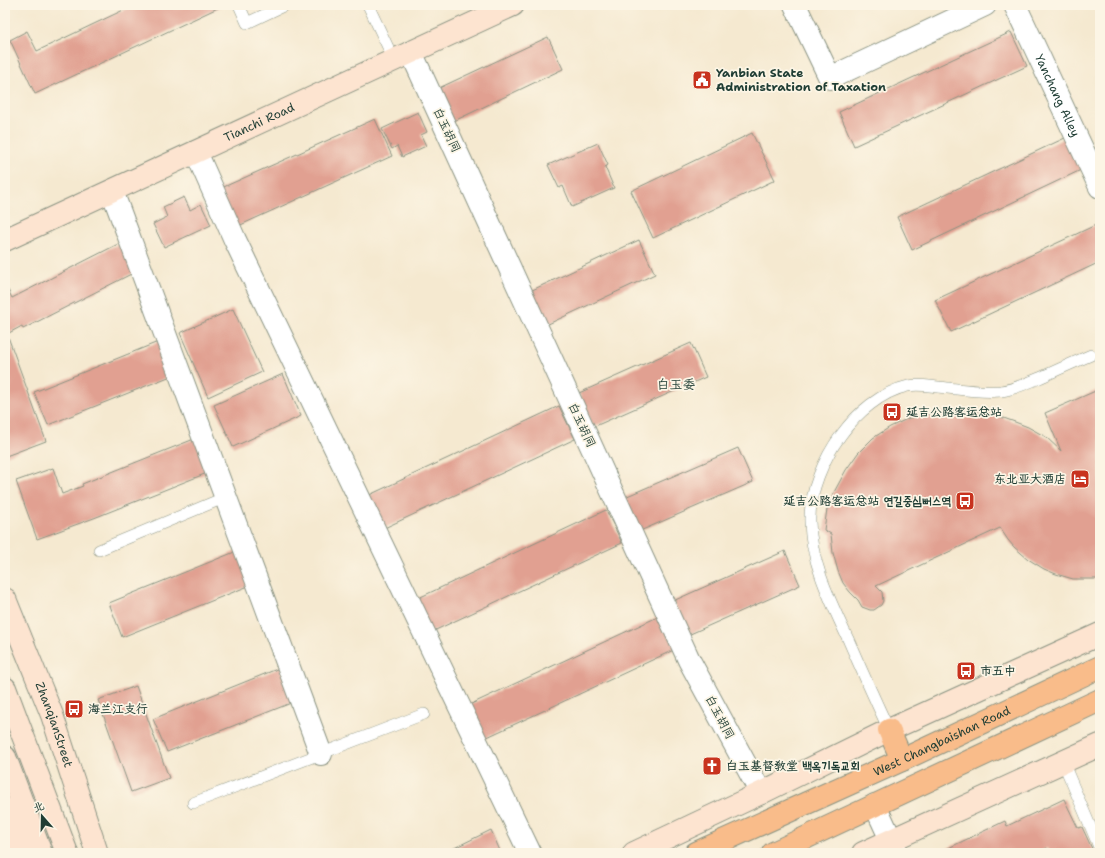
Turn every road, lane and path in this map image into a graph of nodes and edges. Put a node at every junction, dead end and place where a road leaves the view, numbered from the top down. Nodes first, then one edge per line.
1 (239, 5) edge
2 (285, 5) edge
3 (368, 5) edge
4 (514, 5) edge
5 (795, 5) edge
6 (985, 5) edge
7 (1015, 5) edge
8 (403, 56) junction
9 (196, 152) junction
10 (1100, 187) edge
11 (112, 191) junction
12 (5, 240) edge
13 (1091, 355) dead end
14 (226, 497) junction
15 (99, 550) dead end
16 (5, 599) edge
17 (1100, 634) edge
18 (1100, 667) edge
19 (5, 688) edge
20 (1100, 700) edge
21 (424, 714) dead end
22 (889, 730) junction
23 (1100, 745) edge
24 (321, 754) junction
25 (5, 757) edge
26 (902, 760) junction
27 (1063, 762) junction
28 (761, 793) junction
29 (193, 803) dead end
30 (875, 805) junction
31 (5, 809) edge
32 (894, 846) edge
33 (1100, 849) edge
34 (21, 853) edge
35 (41, 853) edge
36 (67, 853) edge
37 (97, 853) edge
38 (530, 853) edge
39 (634, 853) edge
40 (696, 853) edge
41 (773, 853) edge
42 (863, 853) edge

1 - 2 lane
3 - 8 lane
4 - 8 street, Tianchi Road
5 - 6 street
7 - 10 street, Yanchang Alley
8 - 9 street, Tianchi Road
8 - 28 street, 白玉胡同
9 - 11 street, Tianchi Road
9 - 38 street
11 - 12 street, Tianchi Road
11 - 14 street
13 - 22 lane
14 - 15 lane
14 - 24 street
16 - 37 street, ZhanqianStreet
17 - 22 street
18 - 26 main road, West Changbaishan Road
19 - 36 street
20 - 30 main road
21 - 24 lane
22 - 26 main road
22 - 28 street
23 - 27 street
24 - 29 lane
25 - 35 street
26 - 40 main road, West Changbaishan Road
27 - 32 street
27 - 33 lane
28 - 39 street
30 - 32 street
30 - 41 main road
31 - 34 street
32 - 42 street

